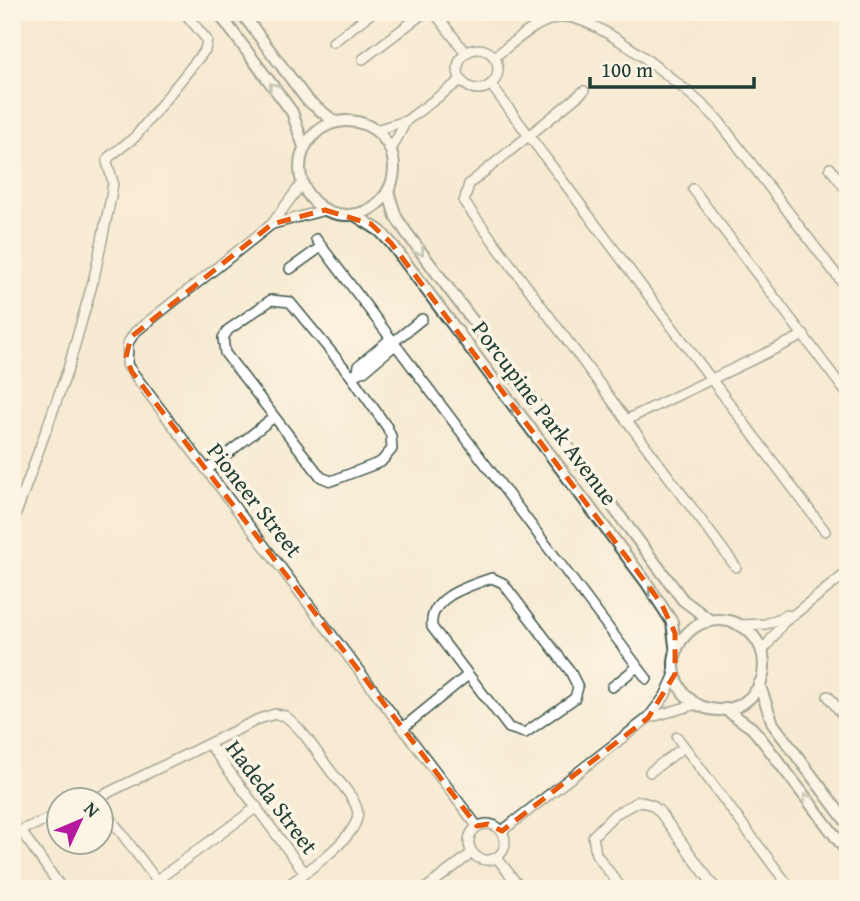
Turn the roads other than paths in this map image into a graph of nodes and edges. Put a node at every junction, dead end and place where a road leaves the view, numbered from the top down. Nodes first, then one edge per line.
1 (184, 12) edge
2 (218, 12) edge
3 (241, 12) edge
4 (373, 12) edge
5 (425, 12) edge
6 (434, 12) edge
7 (332, 42) dead end
8 (466, 53) junction
9 (494, 57) junction
10 (363, 59) dead end
11 (461, 80) junction
12 (491, 85) junction
13 (584, 91) dead end
14 (406, 121) junction
15 (335, 122) junction
16 (374, 130) junction
17 (527, 135) junction
18 (304, 147) junction
19 (391, 150) junction
20 (830, 168) dead end
21 (302, 183) junction
22 (693, 189) dead end
23 (388, 191) junction
24 (848, 192) edge
25 (325, 210) junction
26 (355, 215) junction
27 (272, 224) junction
28 (290, 269) dead end
29 (848, 290) edge
30 (422, 319) dead end
31 (804, 335) junction
32 (392, 343) junction
33 (355, 374) junction
34 (710, 381) junction
35 (848, 395) edge
36 (274, 416) junction
37 (626, 420) junction
38 (207, 470) junction
39 (12, 525) edge
40 (825, 531) dead end
41 (736, 567) dead end
42 (848, 572) edge
43 (798, 609) junction
44 (711, 621) junction
45 (738, 625) junction
46 (762, 652) junction
47 (676, 653) junction
48 (637, 667) junction
49 (675, 674) junction
50 (468, 675) junction
51 (647, 679) dead end
52 (760, 684) junction
53 (612, 687) dead end
54 (828, 696) dead end
55 (697, 704) junction
56 (724, 709) junction
57 (648, 718) junction
58 (848, 722) edge
59 (404, 727) junction
60 (677, 737) dead end
61 (209, 744) junction
62 (684, 747) junction
63 (650, 772) dead end
64 (116, 789) edge
65 (257, 807) junction
66 (46, 820) edge
67 (848, 824) edge
68 (116, 826) edge
69 (477, 826) junction
70 (502, 831) junction
71 (17, 833) edge
72 (472, 853) junction
73 (848, 853) edge
74 (497, 858) junction
75 (305, 873) junction
76 (157, 880) junction
77 (62, 889) edge
78 (163, 889) edge
79 (283, 889) edge
80 (425, 889) edge
81 (521, 889) edge
82 (622, 889) edge
83 (716, 889) edge
84 (791, 889) edge

1 - 39 street
18 -> 2 street
3 - 15 street
4 - 7 street
5 - 10 street
6 - 8 street
8 - 9 street
8 - 11 street
9 - 12 street
9 - 29 street
11 - 12 street
11 - 14 street
12 - 17 street
13 - 17 street
14 - 16 street
14 - 19 street
15 - 16 street
15 - 18 street
16 - 19 street
17 - 34 street
17 - 37 street
18 - 21 street
19 - 23 street
20 - 24 street
21 - 25 street
21 - 27 street
22 - 31 street
23 - 26 street
23 -> 44 street, Porcupine Park Avenue
25 - 26 street
25 - 27 street
47 -> 26 street, Porcupine Park Avenue
27 - 38 street, Pioneer Street
28 - 32 street
30 - 32 street
31 - 34 street
31 - 35 street
32 - 33 street
32 - 48 street
33 - 36 street
33 - 36 street
34 - 37 street
34 - 40 street
36 - 38 street
37 - 41 street
38 - 59 street, Pioneer Street
42 - 43 street
43 - 45 street
43 - 46 street
44 - 45 street
44 - 47 street
45 - 46 street
46 - 52 street
47 - 49 street
48 - 51 street
48 - 53 street
49 - 55 street
49 - 57 street
50 - 50 street
50 - 59 street
52 - 56 street
52 - 67 street
54 - 58 street
55 - 56 street
55 - 57 street
73 -> 56 street
57 - 70 street
59 - 69 street, Pioneer Street
60 - 62 street
61 - 64 street
61 - 65 street, Hadeda Street
61 - 75 street
62 - 63 street
62 - 84 street
65 - 75 street, Hadeda Street
65 - 76 street
66 - 71 street
68 - 76 street
69 - 70 street
69 - 72 street
70 - 74 street
71 - 77 street
72 - 74 street
72 - 80 street
74 - 81 street
75 - 79 street
76 - 78 street
82 - 83 street

